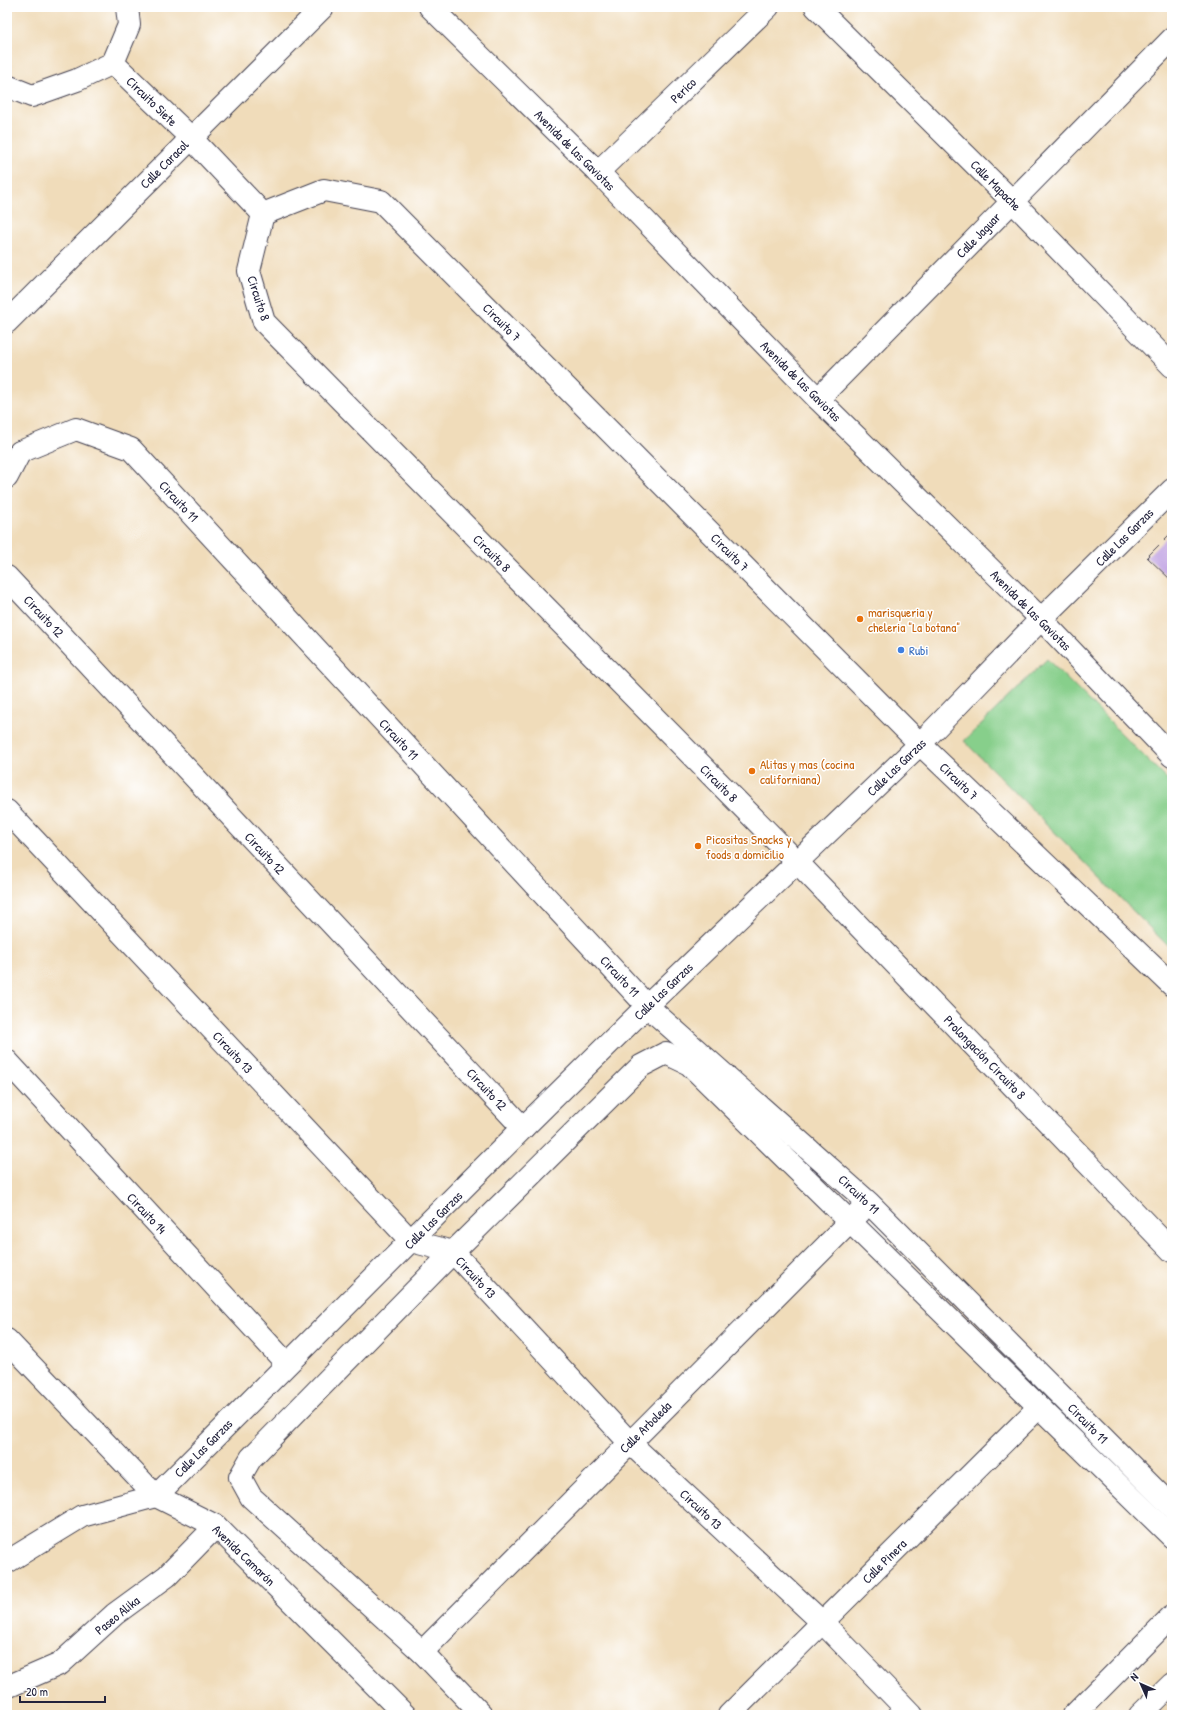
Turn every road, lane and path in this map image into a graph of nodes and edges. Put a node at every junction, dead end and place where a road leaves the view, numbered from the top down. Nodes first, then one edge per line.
1 (127, 7) edge
2 (323, 7) edge
3 (430, 7) edge
4 (768, 7) edge
5 (816, 7) edge
6 (1172, 38) edge
7 (113, 64) junction
8 (7, 86) edge
9 (191, 138) junction
10 (598, 172) junction
11 (1012, 200) junction
12 (264, 214) junction
13 (7, 322) edge
14 (1172, 366) edge
15 (818, 399) junction
16 (13, 446) edge
17 (7, 476) edge
18 (1172, 490) edge
19 (7, 577) edge
20 (1041, 619) junction
21 (920, 744) junction
22 (1172, 756) edge
23 (7, 811) edge
24 (798, 862) junction
25 (1172, 986) edge
26 (647, 1006) junction
27 (7, 1061) edge
28 (523, 1128) junction
29 (869, 1203) junction
30 (850, 1222) junction
31 (411, 1241) junction
32 (1172, 1251) edge
33 (453, 1252) junction
34 (7, 1340) edge
35 (288, 1364) junction
36 (1038, 1407) junction
37 (1089, 1423) junction
38 (1072, 1440) junction
39 (630, 1443) junction
40 (156, 1496) junction
41 (1172, 1507) edge
42 (216, 1526) junction
43 (1172, 1537) edge
44 (7, 1562) edge
45 (1172, 1616) edge
46 (823, 1623) junction
47 (422, 1652) junction
48 (1172, 1684) edge
49 (7, 1687) edge
50 (405, 1715) edge
51 (482, 1715) edge
52 (729, 1715) edge
53 (912, 1715) edge
54 (1074, 1715) edge
55 (1140, 1715) edge

1 - 7 street
2 - 9 street, Calle Caracol
3 - 10 street, Avenida de las Gaviotas
4 - 10 street, Perico
5 - 11 street, Calle Mapache
6 - 11 street, Calle Jaguar
7 - 8 street
7 - 9 street, Circuito Siete
9 - 12 street, Circuito Siete
9 - 13 street, Calle Caracol
10 - 15 street, Avenida de las Gaviotas
11 - 14 street, Calle Mapache
11 - 15 street, Calle Jaguar
12 - 21 street, Circuito 7
12 - 24 street, Circuito 8
15 - 20 street, Avenida de las Gaviotas
16 - 17 street
16 - 26 street, Circuito 11
18 - 20 street, Calle Las Garzas
19 - 28 street, Circuito 12
20 - 21 street, Calle Las Garzas
20 - 22 street, Avenida de las Gaviotas
21 - 24 street, Calle Las Garzas
21 - 25 street, Circuito 7
23 - 31 street, Circuito 13
24 - 26 street, Calle Las Garzas
24 - 32 street, Prolongación Circuito 8
26 - 28 street, Calle Las Garzas
26 - 29 street, Circuito 11
27 - 35 street, Circuito 14
28 - 31 street, Calle Las Garzas
29 - 30 street, Calle Arboleda
29 - 37 street, Circuito 11
30 - 33 street
30 - 36 street
30 - 39 street, Calle Arboleda
31 - 33 street, Circuito 13
31 - 35 street, Calle Las Garzas
33 - 39 street, Circuito 13
33 - 47 street
34 - 40 street, Avenida Camarón
35 - 40 street, Calle Las Garzas
36 - 38 street
36 - 46 street, Calle Pinera
37 - 38 street
37 - 41 street, Circuito 11
38 - 43 street
39 - 46 street, Circuito 13
39 - 47 street, Calle Arboleda
40 - 42 street, Avenida Camarón
40 - 44 street
42 - 49 street, Paseo Alika
42 - 50 street, Avenida Camarón
45 - 54 street
46 - 52 street, Calle Pinera
46 - 53 street, Circuito 13
47 - 51 street
48 - 55 street

